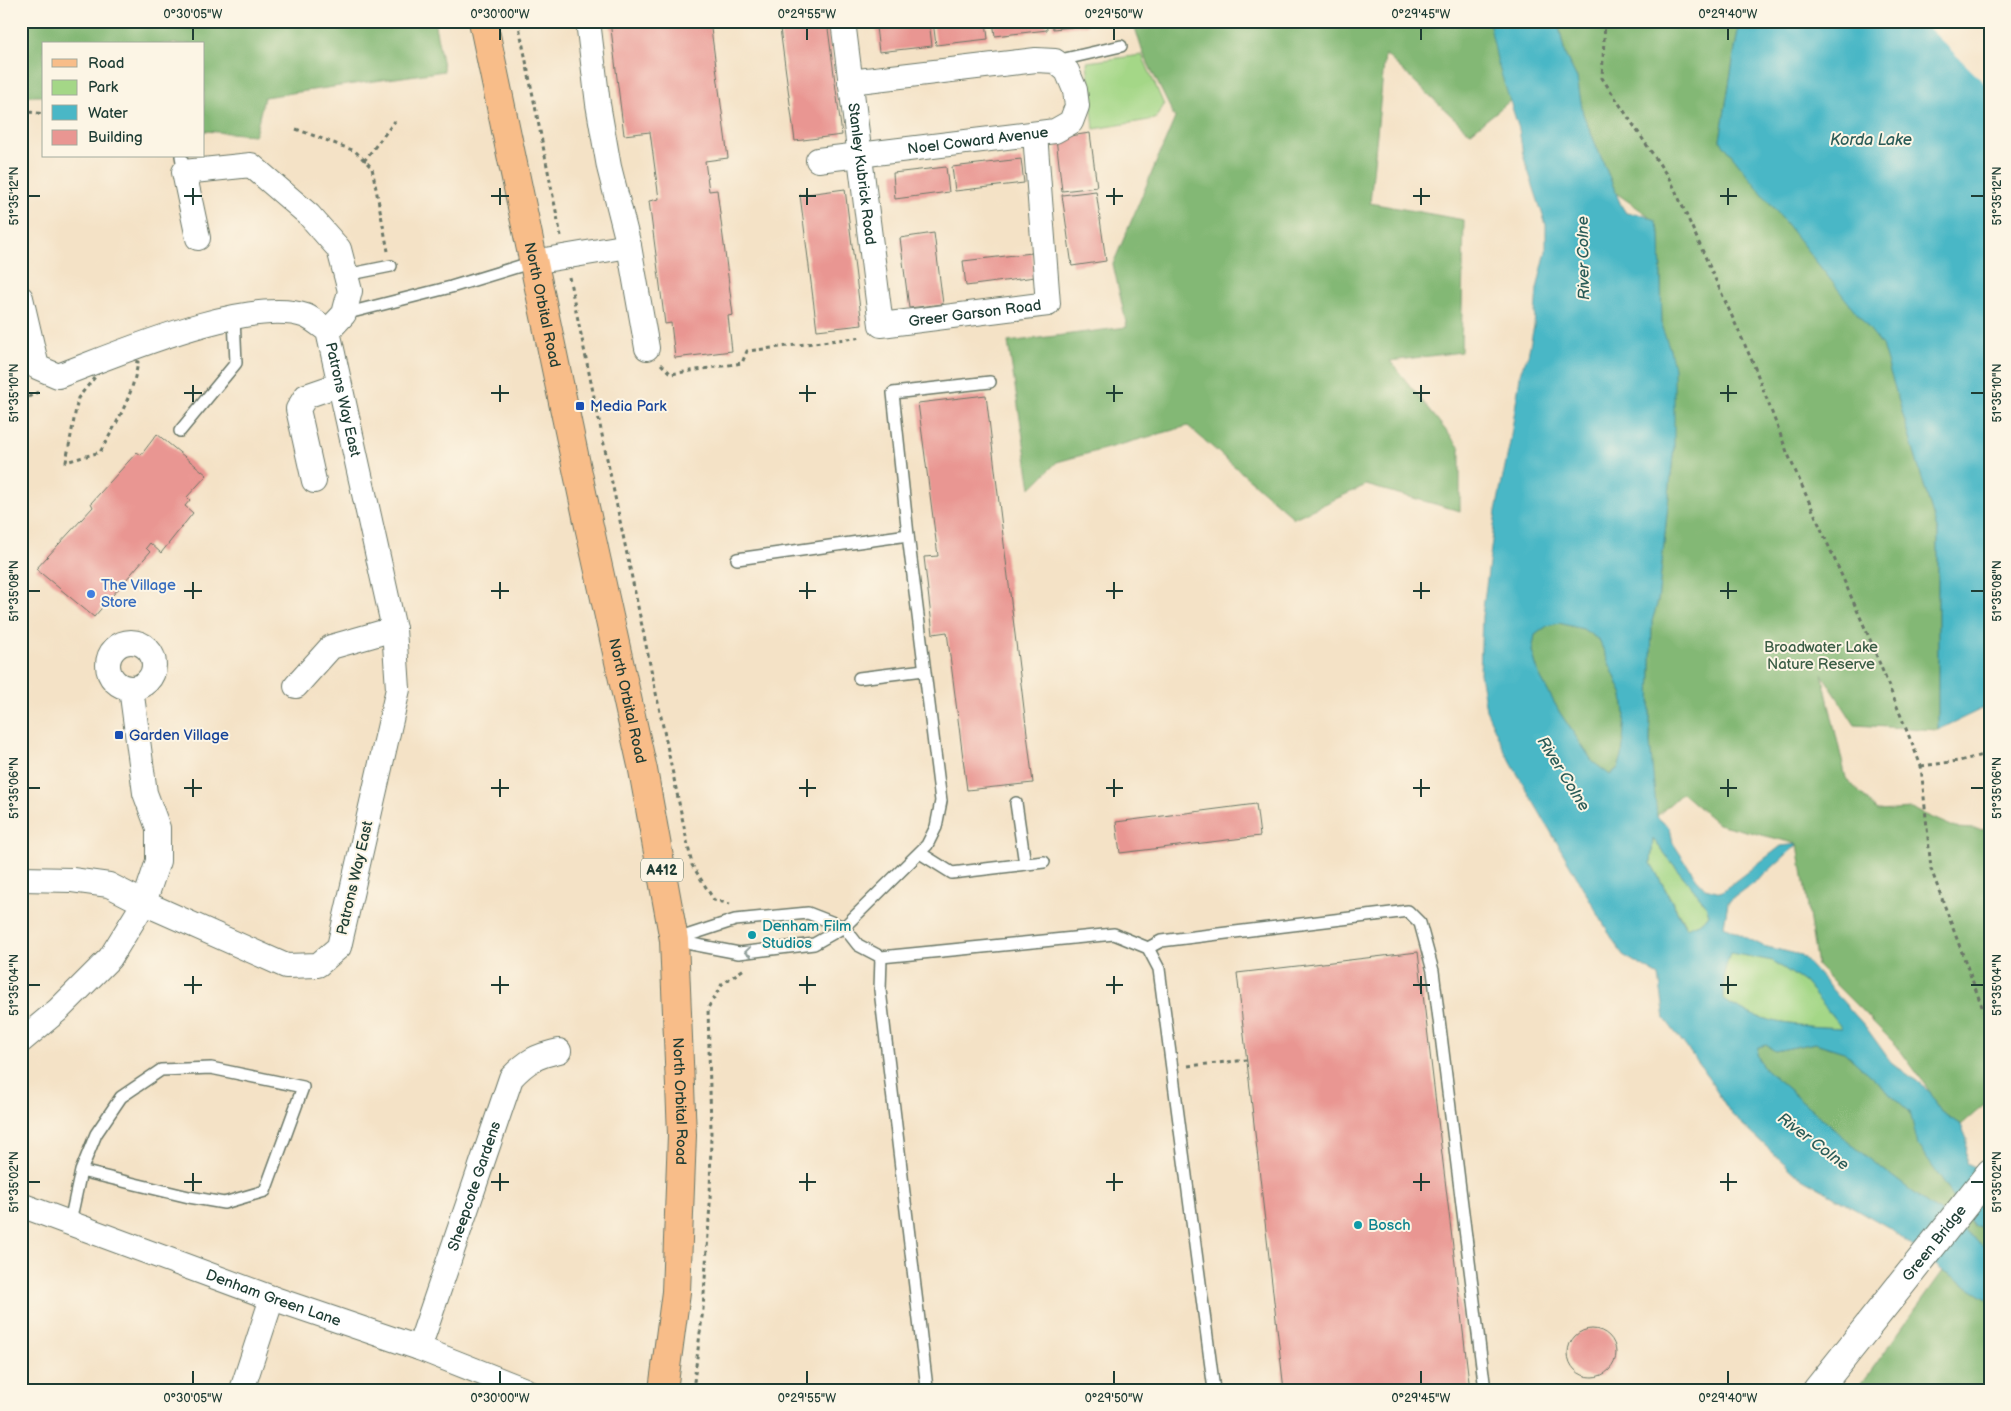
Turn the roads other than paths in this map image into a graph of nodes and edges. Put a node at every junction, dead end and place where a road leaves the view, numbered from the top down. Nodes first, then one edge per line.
1 (483, 21) edge
2 (588, 21) edge
3 (843, 21) edge
4 (1121, 46) dead end
5 (1055, 61) junction
6 (850, 82) junction
7 (1035, 134) junction
8 (859, 155) junction
9 (818, 160) dead end
10 (182, 164) edge
11 (198, 238) dead end
12 (629, 246) junction
13 (533, 262) junction
14 (390, 266) road end
15 (346, 275) junction
16 (21, 298) edge
17 (344, 314) junction
18 (234, 318) junction
19 (881, 325) joint
20 (328, 331) junction
21 (647, 348) road end
22 (990, 382) dead end
23 (338, 385) junction
24 (180, 432) dead end
25 (314, 481) dead end
26 (908, 535) junction
27 (737, 559) dead end
28 (394, 629) junction
29 (924, 670) junction
30 (859, 678) dead end
31 (296, 686) dead end
32 (131, 688) dead end
33 (1016, 803) dead end
34 (920, 853) junction
35 (1044, 862) dead end
36 (1025, 864) junction
37 (21, 879) edge
38 (144, 904) junction
39 (844, 926) junction
40 (674, 940) junction
41 (1148, 948) junction
42 (881, 957) junction
43 (21, 1041) edge
44 (559, 1052) dead end
45 (82, 1171) junction
46 (1990, 1173) edge
47 (21, 1206) edge
48 (70, 1222) junction
49 (272, 1298) junction
50 (419, 1348) junction
51 (927, 1388) dead end
52 (242, 1390) edge
53 (525, 1390) edge
54 (664, 1390) edge
55 (1214, 1390) edge
56 (1485, 1390) edge
57 (1817, 1390) edge

1 - 13 main road, North Orbital Road / A412
2 - 12 street
3 - 6 street, Stanley Kubrick Road
4 - 5 lane
5 - 6 street
5 - 7 street, Noel Coward Avenue
6 - 8 street, Stanley Kubrick Road
7 - 8 street, Noel Coward Avenue
7 - 19 street, Greer Garson Road
8 - 9 street, Noel Coward Avenue
8 - 19 street, Stanley Kubrick Road
10 - 11 street
10 - 15 street
12 - 13 street
12 - 21 street
13 - 17 lane
13 - 40 main road, North Orbital Road / A412
14 - 15 lane
15 - 17 street
16 - 18 street, Patrons Way East
17 - 20 street
18 - 20 street, Patrons Way East
18 - 24 lane
20 - 23 street, Patrons Way East
22 - 26 lane
23 - 25 street
23 - 28 street, Patrons Way East
26 - 27 lane
26 - 29 lane
28 - 31 street
28 - 38 street, Patrons Way East
29 - 30 lane
29 - 34 lane
32 - 38 street
33 - 36 lane
34 - 36 lane
34 - 39 lane
35 - 36 lane
37 - 38 street, Patrons Way East
38 - 43 street
39 - 40 lane
39 -> 40 lane
39 - 42 lane
40 - 54 main road, North Orbital Road / A412
41 - 42 lane
41 - 55 lane
41 - 56 lane
42 - 51 lane
44 - 50 street, Sheepcote Gardens
45 - 45 lane
45 - 48 lane
46 - 57 street, Green Bridge
47 - 48 street, Denham Green Lane
48 - 49 street, Denham Green Lane
49 - 50 street, Denham Green Lane
49 - 52 street
50 - 53 street, Denham Green Lane

